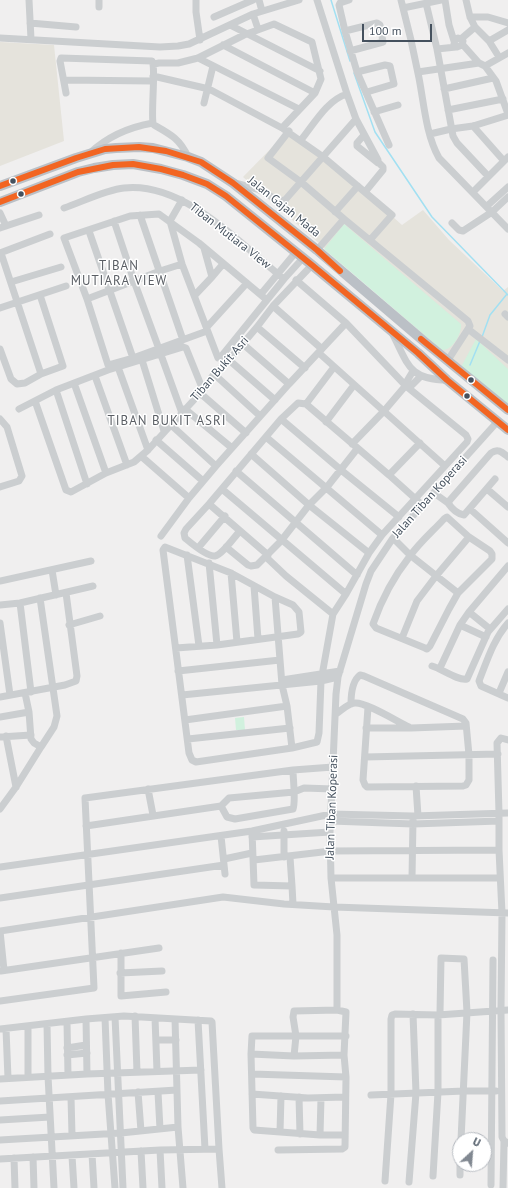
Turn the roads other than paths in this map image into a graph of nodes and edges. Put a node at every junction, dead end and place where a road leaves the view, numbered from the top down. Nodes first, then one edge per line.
1 (25, 0) edge
2 (29, 0) edge
3 (196, 0) edge
4 (253, 0) edge
5 (259, 0) edge
6 (299, 0) edge
7 (317, 0) edge
8 (350, 0) edge
9 (441, 0) edge
10 (445, 0) edge
11 (466, 0) edge
12 (426, 3) junction
13 (402, 4) edge
14 (262, 11) junction
15 (253, 14) junction
16 (214, 17) dead end
17 (470, 17) junction
18 (508, 22) edge
19 (30, 23) junction
20 (230, 25) junction
21 (76, 27) dead end
22 (474, 27) junction
23 (258, 29) junction
24 (508, 30) edge
25 (345, 31) junction
26 (248, 34) junction
27 (0, 38) edge
28 (29, 39) junction
29 (200, 40) junction
30 (489, 41) junction
31 (459, 43) junction
32 (223, 45) junction
33 (437, 49) junction
34 (350, 51) junction
35 (508, 53) edge
36 (499, 57) junction
37 (198, 58) junction
38 (154, 64) junction
39 (482, 64) junction
40 (213, 66) junction
41 (440, 69) junction
42 (320, 71) junction
43 (357, 72) junction
44 (418, 72) junction
45 (153, 78) junction
46 (493, 78) junction
47 (64, 80) junction
48 (209, 89) junction
49 (444, 89) junction
50 (367, 92) junction
51 (66, 93) dead end
52 (315, 93) junction
53 (347, 94) junction
54 (502, 99) junction
55 (204, 103) dead end
56 (398, 105) dead end
57 (299, 109) junction
58 (448, 110) junction
59 (374, 112) junction
60 (508, 114) edge
61 (356, 119) junction
62 (152, 122) junction
63 (473, 126) junction
64 (451, 129) junction
65 (285, 130) junction
66 (430, 134) junction
67 (364, 135) junction
68 (301, 140) junction
69 (389, 145) dead end
70 (88, 154) junction
71 (322, 156) junction
72 (188, 157) junction
73 (506, 159) edge
74 (378, 162) junction
75 (488, 176) junction
76 (301, 182) junction
77 (233, 183) junction
78 (0, 186) edge
79 (358, 186) junction
80 (508, 187) edge
81 (365, 192) junction
82 (473, 192) junction
83 (508, 197) edge
84 (182, 200) junction
85 (0, 202) edge
86 (64, 208) dead end
87 (489, 209) junction
88 (336, 212) junction
89 (0, 213) edge
90 (39, 215) dead end
91 (140, 215) junction
92 (344, 219) junction
93 (114, 221) junction
94 (170, 221) junction
95 (452, 223) dead end
96 (3, 227) edge
97 (508, 229) edge
98 (89, 230) junction
99 (50, 234) dead end
100 (370, 240) junction
101 (204, 247) junction
102 (316, 250) junction
103 (0, 253) edge
104 (302, 262) junction
105 (182, 264) junction
106 (223, 264) junction
107 (61, 267) dead end
108 (160, 271) junction
109 (277, 274) junction
110 (212, 277) junction
111 (284, 279) junction
112 (296, 280) junction
113 (134, 281) junction
114 (10, 282) junction
115 (247, 282) junction
116 (66, 286) dead end
117 (110, 290) junction
118 (260, 294) junction
119 (195, 295) junction
120 (40, 296) junction
121 (87, 299) junction
122 (16, 302) junction
123 (270, 303) junction
124 (0, 308) edge
125 (346, 323) junction
126 (257, 327) junction
127 (207, 329) junction
128 (391, 331) junction
129 (471, 331) junction
130 (426, 343) junction
131 (183, 344) junction
132 (243, 344) junction
133 (0, 349) edge
134 (508, 349) edge
135 (320, 351) junction
136 (160, 352) junction
137 (418, 353) junction
138 (505, 357) edge
139 (133, 358) junction
140 (142, 360) junction
141 (229, 360) junction
142 (448, 360) junction
143 (118, 367) junction
144 (305, 368) junction
145 (334, 368) junction
146 (413, 371) junction
147 (42, 374) junction
148 (214, 374) junction
149 (95, 376) junction
150 (421, 376) junction
151 (447, 380) junction
152 (74, 384) junction
153 (289, 384) junction
154 (354, 385) junction
155 (406, 385) junction
156 (56, 390) junction
157 (201, 391) junction
158 (275, 400) junction
159 (35, 401) junction
160 (306, 404) junction
161 (20, 409) dead end
162 (508, 410) edge
163 (184, 411) junction
164 (384, 411) junction
165 (260, 416) junction
166 (0, 419) edge
167 (281, 419) junction
168 (498, 421) junction
169 (326, 422) junction
170 (171, 426) junction
171 (508, 430) edge
172 (164, 431) junction
173 (246, 433) junction
174 (266, 437) junction
175 (156, 440) junction
176 (420, 443) junction
177 (355, 447) junction
178 (232, 448) junction
179 (148, 450) junction
180 (251, 454) junction
181 (141, 456) junction
182 (508, 457) edge
183 (127, 465) junction
184 (216, 466) junction
185 (445, 466) junction
186 (341, 470) junction
187 (236, 471) junction
188 (106, 473) junction
189 (389, 474) junction
190 (495, 479) dead end
191 (203, 481) junction
192 (87, 484) junction
193 (0, 487) edge
194 (327, 487) junction
195 (222, 489) junction
196 (487, 489) junction
197 (434, 493) junction
198 (189, 498) junction
199 (416, 499) junction
200 (448, 503) junction
201 (209, 504) junction
202 (309, 505) junction
203 (423, 505) junction
204 (508, 507) edge
205 (470, 509) junction
206 (225, 516) junction
207 (399, 517) junction
208 (296, 523) junction
209 (240, 531) junction
210 (160, 536) dead end
211 (382, 536) junction
212 (469, 537) junction
213 (393, 538) junction
214 (281, 541) junction
215 (508, 543) edge
216 (226, 547) junction
217 (198, 548) junction
218 (369, 553) junction
219 (186, 554) junction
220 (410, 555) junction
221 (267, 556) junction
222 (91, 561) dead end
223 (209, 563) junction
224 (508, 566) edge
225 (52, 570) junction
226 (231, 573) junction
227 (357, 575) junction
228 (436, 576) junction
229 (0, 581) edge
230 (93, 586) dead end
231 (254, 586) junction
232 (66, 593) junction
233 (458, 593) junction
234 (346, 594) junction
235 (56, 595) junction
236 (275, 597) junction
237 (40, 598) junction
238 (20, 603) junction
239 (0, 605) edge
240 (508, 608) edge
241 (469, 612) junction
242 (333, 614) junction
243 (100, 616) dead end
244 (508, 623) edge
245 (69, 624) junction
246 (460, 625) junction
247 (0, 627) edge
248 (490, 629) junction
249 (279, 636) junction
250 (486, 637) junction
251 (402, 638) junction
252 (258, 639) junction
253 (237, 642) junction
254 (217, 645) junction
255 (199, 646) junction
256 (176, 648) junction
257 (280, 660) junction
258 (432, 666) dead end
259 (440, 668) junction
260 (3, 670) edge
261 (178, 671) junction
262 (508, 672) edge
263 (339, 674) junction
264 (321, 678) junction
265 (282, 682) junction
266 (54, 687) junction
267 (28, 692) junction
268 (499, 693) junction
269 (10, 695) junction
270 (182, 695) junction
271 (0, 697) edge
272 (508, 698) edge
273 (351, 704) junction
274 (287, 706) junction
275 (368, 707) junction
276 (29, 712) junction
277 (336, 714) junction
278 (0, 717) edge
279 (185, 720) junction
280 (466, 726) junction
281 (290, 728) junction
282 (366, 728) junction
283 (411, 728) junction
284 (31, 736) junction
285 (3, 737) edge
286 (188, 739) junction
287 (508, 740) edge
288 (41, 747) junction
289 (292, 748) junction
290 (498, 754) junction
291 (469, 755) junction
292 (365, 757) junction
293 (333, 768) junction
294 (293, 770) junction
295 (16, 786) junction
296 (416, 786) junction
297 (333, 789) junction
298 (148, 790) junction
299 (294, 792) junction
300 (221, 806) junction
301 (0, 809) edge
302 (508, 813) edge
303 (153, 816) junction
304 (415, 816) junction
305 (499, 817) junction
306 (331, 818) junction
307 (413, 824) junction
308 (284, 825) junction
309 (86, 826) junction
310 (330, 832) junction
311 (252, 834) junction
312 (284, 835) junction
313 (221, 836) junction
314 (412, 850) junction
315 (499, 850) junction
316 (331, 852) junction
317 (87, 854) junction
318 (253, 856) junction
319 (287, 857) junction
320 (224, 862) junction
321 (0, 867) edge
322 (225, 874) dead end
323 (331, 878) junction
324 (412, 878) junction
325 (500, 878) junction
326 (89, 884) junction
327 (292, 886) junction
328 (0, 898) edge
329 (293, 904) junction
330 (334, 907) junction
331 (505, 913) edge
332 (90, 918) junction
333 (0, 931) edge
334 (159, 948) dead end
335 (120, 953) junction
336 (93, 957) junction
337 (493, 960) dead end
338 (2, 971) edge
339 (162, 971) dead end
340 (120, 974) junction
341 (166, 992) dead end
342 (0, 1001) edge
343 (337, 1010) junction
344 (492, 1010) junction
345 (504, 1010) edge
346 (467, 1012) junction
347 (413, 1014) junction
348 (439, 1014) junction
349 (135, 1016) junction
350 (155, 1018) junction
351 (86, 1019) junction
352 (109, 1019) junction
353 (175, 1019) junction
354 (198, 1020) junction
355 (67, 1022) junction
356 (47, 1024) junction
357 (28, 1026) junction
358 (3, 1029) edge
359 (296, 1036) junction
360 (346, 1036) junction
361 (156, 1040) junction
362 (176, 1040) junction
363 (86, 1046) junction
364 (67, 1051) junction
365 (87, 1053) junction
366 (251, 1054) junction
367 (344, 1055) junction
368 (294, 1056) junction
369 (176, 1070) junction
370 (201, 1070) junction
371 (157, 1071) junction
372 (137, 1072) junction
373 (107, 1073) junction
374 (117, 1073) junction
375 (88, 1074) junction
376 (252, 1074) junction
377 (68, 1075) junction
378 (48, 1076) junction
379 (28, 1077) junction
380 (8, 1078) junction
381 (346, 1078) junction
382 (0, 1079) edge
383 (177, 1090) junction
384 (464, 1091) junction
385 (138, 1092) junction
386 (158, 1092) junction
387 (438, 1092) junction
388 (492, 1092) junction
389 (502, 1092) junction
390 (118, 1093) junction
391 (416, 1093) junction
392 (108, 1094) junction
393 (252, 1094) junction
394 (391, 1094) junction
395 (370, 1095) dead end
396 (281, 1096) junction
397 (71, 1097) junction
398 (299, 1097) junction
399 (345, 1097) junction
400 (49, 1098) junction
401 (321, 1098) junction
402 (0, 1101) edge
403 (50, 1117) junction
404 (0, 1120) edge
405 (178, 1127) junction
406 (160, 1129) junction
407 (141, 1131) junction
408 (280, 1132) junction
409 (461, 1132) edge
410 (121, 1133) junction
411 (111, 1134) junction
412 (300, 1134) junction
413 (72, 1135) junction
414 (320, 1135) junction
415 (346, 1135) junction
416 (51, 1137) junction
417 (0, 1140) edge
418 (506, 1142) edge
419 (205, 1149) junction
420 (219, 1149) junction
421 (160, 1150) junction
422 (179, 1150) junction
423 (278, 1150) dead end
424 (141, 1151) junction
425 (122, 1152) junction
426 (113, 1153) junction
427 (92, 1154) junction
428 (51, 1156) junction
429 (72, 1156) junction
430 (33, 1157) junction
431 (14, 1158) junction
432 (0, 1159) edge
433 (433, 1176) dead end
434 (385, 1181) dead end
435 (409, 1182) dead end
436 (492, 1185) dead end
437 (15, 1188) edge
438 (34, 1188) edge
439 (54, 1188) edge
440 (74, 1188) edge
441 (94, 1188) edge
442 (115, 1188) edge
443 (123, 1188) edge
444 (143, 1188) edge
445 (162, 1188) edge
446 (183, 1188) edge
447 (222, 1188) edge
448 (503, 1188) edge

1 - 28 street
2 - 19 street
3 - 29 street
4 - 16 street
5 - 14 street
6 - 14 street
7 - 53 street
8 - 25 street
9 - 12 street
10 - 31 street
11 - 17 street
12 - 13 street
12 - 33 street
13 - 44 street
14 - 15 street
15 - 20 street
15 - 23 street
17 - 18 street
17 - 22 street
19 - 21 street
19 - 28 street
20 - 26 street
20 - 29 street
22 - 30 street
22 - 31 street
23 - 26 street
23 - 42 street
24 - 30 street
25 - 34 street
25 - 34 street
26 - 32 street
26 - 42 street
27 - 28 street
28 - 29 street
30 - 36 street
31 - 33 street
31 - 39 street
32 - 37 street
32 - 52 street
33 - 41 street
34 - 43 street
35 - 36 street
36 - 39 street
37 - 38 street
37 - 40 street
38 - 45 street
38 - 47 street
39 - 41 street
39 - 46 street
40 - 48 street
40 - 57 street
41 - 44 street
41 - 49 street
42 - 52 street
43 - 50 street
43 - 50 street
44 - 66 street
45 - 47 street
45 - 48 street
45 - 62 street
46 - 49 street
46 - 54 street
47 - 51 street
48 - 55 street
48 - 65 street
49 - 58 street
50 - 59 street
52 - 57 street
53 - 61 street
53 - 68 street
54 - 58 street
54 - 60 street
56 - 59 street
57 - 65 street
58 - 64 street
59 - 69 street
60 - 63 street
61 - 67 street
61 - 71 street
62 - 70 street
62 - 72 street
63 - 64 street
63 - 73 street
64 - 66 street
64 - 75 street
65 - 68 street
65 - 76 street
66 - 82 street
67 - 74 street
67 - 74 street
68 - 71 street
70 - 72 highway, Jalan Gajah Mada
70 - 78 highway, Jalan Gajah Mada
71 - 76 street
71 - 79 street
72 - 77 highway, Jalan Gajah Mada
73 - 75 street
74 - 81 street
75 - 82 street
76 - 77 street
76 - 88 street
77 - 102 highway, Jalan Gajah Mada
79 - 81 street
79 - 88 street
80 - 87 street
81 - 100 street
82 - 87 street
83 - 87 street
84 - 86 street, Tiban Mutiara View
84 - 94 street, Tiban Mutiara View
84 - 109 street, Tiban Mutiara View
85 - 104 highway
87 - 95 street
87 - 97 street
88 - 92 street
89 - 96 street
90 - 96 street
91 - 93 street, Tiban Mutiara View
91 - 94 street, Tiban Mutiara View
91 - 108 street
92 - 100 street
92 - 102 street
93 - 98 street, Tiban Mutiara View
93 - 113 street
94 - 101 street, Tiban Mutiara View
94 - 105 street
98 - 117 street
98 - 121 street, Tiban Mutiara View
99 - 103 street
100 - 129 street
101 - 106 street, Tiban Mutiara View
101 - 110 street
102 - 130 highway, Jalan Gajah Mada
103 - 114 street
104 - 109 street, Tiban Mutiara View
104 - 111 street
104 - 112 street
104 - 128 highway
105 - 108 street
105 - 119 street
106 - 110 street
106 - 115 street, Tiban Mutiara View
107 - 114 street
108 - 113 street
108 - 131 street
109 - 111 street, Tiban Mutiara View
109 - 118 street, Tiban Mutiara View
110 - 119 street
111 - 123 street
112 - 123 street
112 - 125 street
113 - 117 street
113 - 136 street
114 - 122 street
115 - 118 street, Tiban Mutiara View
115 - 127 street
116 - 120 street
117 - 121 street
117 - 139 street
118 - 123 street, Tiban Mutiara View
119 - 127 street
120 - 122 street
120 - 147 street
121 - 139 street, Tiban Mutiara View
122 - 124 street
122 - 147 street
123 - 126 street, Tiban Bukit Asri
123 - 127 street
123 - 135 street, Tiban Mutiara View
125 - 135 street
125 - 155 street
126 - 132 street, Tiban Bukit Asri
126 - 144 street
127 - 131 street, Tiban Mutiara View
128 - 137 highway
128 - 146 street
129 - 138 street
129 - 142 street
130 - 137 highway
130 - 142 highway, Jalan Gajah Mada
131 - 136 street, Tiban Mutiara View
131 - 157 street
132 - 141 street, Tiban Bukit Asri
132 - 153 street
133 - 147 street
134 - 138 street
135 - 144 street
135 - 145 street, Tiban Mutiara View
136 - 139 street, Tiban Mutiara View
136 - 140 street
136 - 163 street
137 - 151 highway
140 - 143 street
140 - 172 street
141 - 148 street, Tiban Bukit Asri
141 - 158 street
142 - 162 highway, Jalan Gajah Mada
143 - 149 street
143 - 179 street
144 - 153 street
145 - 154 street, Tiban Mutiara View
145 - 160 street
146 - 150 street
146 - 155 street
148 - 157 street, Tiban Bukit Asri
148 - 165 street
149 - 152 street
149 - 183 street
150 - 151 street
150 - 155 street
151 - 168 highway
152 - 156 street
152 - 188 street
153 - 158 street
154 - 164 street, Tiban Mutiara View
154 - 169 street
155 - 164 street
155 - 185 street
156 - 159 street
156 - 192 street
157 - 163 street, Tiban Bukit Asri
157 - 173 street
158 - 165 street
159 - 161 street
159 - 192 street, Tiban Bukit Asri
160 - 167 street
160 - 169 street
163 - 170 street, Tiban Bukit Asri
163 - 178 street
164 - 176 street, Tiban Mutiara View
164 - 177 street
165 - 173 street
166 - 193 street
167 - 174 street
167 - 186 street
168 - 171 highway
168 - 197 street, Jalan Tiban Koperasi
169 - 177 street
170 - 172 street, Tiban Bukit Asri
170 - 184 street
172 - 175 street, Tiban Bukit Asri
173 - 178 street
174 - 180 street
174 - 194 street
175 - 179 street, Tiban Bukit Asri
175 - 191 street
176 - 185 street, Tiban Mutiara View
176 - 189 street
177 - 186 street
177 - 189 street
178 - 184 street
179 - 181 street, Tiban Bukit Asri
180 - 187 street
180 - 202 street
181 - 183 street, Tiban Bukit Asri
181 - 198 street
182 - 200 street
183 - 188 street, Tiban Bukit Asri
184 - 191 street
185 - 199 street
186 - 194 street
186 - 207 street
187 - 195 street
187 - 208 street
188 - 192 street, Tiban Bukit Asri
189 - 199 street
190 - 196 street
191 - 198 street
194 - 202 street
194 - 211 street
195 - 201 street
195 - 214 street
196 - 204 street
196 - 205 street
197 - 200 street
197 - 203 street, Jalan Tiban Koperasi
198 - 210 street
199 - 203 street
199 - 207 street
200 - 205 street
201 - 206 street
201 - 217 street
202 - 208 street
202 - 218 street
203 - 213 street, Jalan Tiban Koperasi
205 - 215 street
206 - 209 street
206 - 217 street
207 - 211 street
208 - 214 street
208 - 227 street
209 - 216 street
209 - 221 street
211 - 218 street
212 - 220 street
212 - 228 street
212 - 233 street
213 - 220 street
213 - 263 street, Jalan Tiban Koperasi
214 - 221 street
214 - 234 street
216 - 217 street
216 - 221 street
218 - 227 street
219 - 223 street
219 - 255 street
219 - 256 street
220 - 228 street
220 - 251 street
221 - 242 street
222 - 225 street
223 - 226 street
223 - 254 street
224 - 241 street
225 - 229 street
225 - 235 street
226 - 231 street
226 - 253 street
227 - 234 street
228 - 233 street
228 - 251 street
230 - 232 street
231 - 236 street
231 - 252 street
232 - 235 street
232 - 245 street
233 - 251 street
234 - 242 street
235 - 237 street
236 - 249 street
236 - 249 street
237 - 238 street
237 - 266 street
238 - 239 street
238 - 267 street
240 - 248 street
241 - 246 street
241 - 248 street
242 - 264 street
243 - 245 street
244 - 268 street
245 - 266 street
246 - 250 street
246 - 259 street
247 - 260 street
248 - 250 street
249 - 252 street
249 - 257 street
250 - 259 street
252 - 253 street
253 - 254 street
254 - 255 street
255 - 256 street
256 - 261 street
257 - 261 street
257 - 265 street
258 - 259 street
260 - 269 street
261 - 270 street
262 - 268 street
263 - 264 street
263 - 277 street, Jalan Tiban Koperasi
264 - 265 street
264 - 289 street
265 - 270 street
265 - 274 street
266 - 267 street
266 - 288 street
267 - 269 street
267 - 276 street
268 - 272 street
269 - 271 street
270 - 279 street
273 - 275 street
273 - 277 street
273 - 280 street
274 - 279 street
274 - 281 street
275 - 282 street
275 - 283 street
276 - 278 street
276 - 284 street
277 - 293 street, Jalan Tiban Koperasi
279 - 286 street
280 - 283 street
280 - 291 street
281 - 286 street
281 - 289 street
282 - 283 street
282 - 292 street
284 - 285 street
284 - 288 street
285 - 295 street
286 - 289 street
287 - 290 street
288 - 295 street
290 - 291 street
290 - 305 street
291 - 292 street
291 - 296 street
292 - 296 street
293 - 294 street
293 - 297 street, Jalan Tiban Koperasi
294 - 298 street
294 - 299 street
295 - 301 street
296 - 304 street
297 - 299 street
297 - 306 street, Jalan Tiban Koperasi
298 - 303 street
298 - 309 street
299 - 300 street
299 - 300 street
300 - 303 street
302 - 305 street
303 - 309 street
304 - 305 street
304 - 306 street
304 - 307 street
305 - 307 street
305 - 315 street
306 - 307 street
306 - 308 street
306 - 310 street, Jalan Tiban Koperasi
307 - 314 street
308 - 311 street
308 - 312 street
309 - 317 street
310 - 312 street
310 - 316 street, Jalan Tiban Koperasi
311 - 312 street
311 - 313 street
311 - 318 street
312 - 319 street
313 - 317 street
313 - 320 street
314 - 315 street
314 - 316 street
314 - 324 street
315 - 325 street
316 - 319 street
316 - 323 street, Jalan Tiban Koperasi
317 - 321 street
317 - 326 street
318 - 319 street
318 - 320 street
318 - 327 street
319 - 327 street
320 - 322 street
320 - 326 street
323 - 324 street
323 - 330 street, Jalan Tiban Koperasi
324 - 325 street
325 - 331 street
326 - 328 street
326 - 332 street
327 - 329 street
329 - 330 street
329 - 332 street
330 - 331 street
330 - 343 street, Jalan Tiban Koperasi
331 - 345 street
332 - 333 street
332 - 336 street
333 - 338 street
334 - 335 street
335 - 336 street
335 - 340 street
336 - 338 street
336 - 342 street
337 - 344 street
339 - 340 street
340 - 341 street
343 - 359 street
343 - 360 street
344 - 345 street
344 - 346 street
344 - 388 street
345 - 389 street
346 - 348 street
346 - 348 street
346 - 384 street
347 - 348 street
347 - 391 street
347 - 394 street
348 - 387 street
349 - 350 street
349 - 352 street
349 - 372 street
350 - 353 street
350 - 361 street
351 - 352 street
351 - 355 street
351 - 363 street
352 - 373 street
352 - 374 street
353 - 354 street
353 - 362 street
354 - 370 street
354 - 420 street
355 - 356 street
355 - 364 street
356 - 357 street
356 - 378 street
357 - 358 street
357 - 379 street
358 - 380 street
359 - 360 street
359 - 366 street
359 - 368 street
360 - 367 street
361 - 362 street
361 - 371 street
362 - 369 street
363 - 364 street
363 - 365 street
364 - 365 street
364 - 377 street
365 - 375 street
366 - 368 street
366 - 376 street
367 - 368 street
367 - 381 street
369 - 370 street
369 - 371 street
369 - 383 street
370 - 419 street
371 - 372 street
372 - 374 street
373 - 374 street
373 - 375 street
373 - 392 street
374 - 390 street
375 - 377 street
376 - 381 street
376 - 393 street
377 - 378 street
378 - 379 street
378 - 400 street
379 - 380 street
380 - 382 street
381 - 399 street
383 - 386 street
383 - 405 street
384 - 387 street
384 - 388 street
384 - 409 street
385 - 386 street
385 - 390 street
385 - 407 street
386 - 406 street
387 - 391 street
387 - 433 street
388 - 389 street
388 - 436 street
389 - 418 street
390 - 392 street
390 - 410 street
391 - 394 street
391 - 435 street
392 - 397 street
392 - 411 street
393 - 396 street
393 - 408 street
394 - 395 street
394 - 434 street
396 - 398 street
396 - 408 street
397 - 400 street
397 - 413 street
398 - 401 street
398 - 412 street
399 - 401 street
399 - 415 street
400 - 402 street
400 - 403 street
401 - 414 street
403 - 404 street
403 - 416 street
405 - 406 street
405 - 422 street
406 - 407 street
407 - 410 street
408 - 412 street
410 - 411 street
410 - 425 street
411 - 413 street
411 - 426 street
412 - 414 street
413 - 416 street
414 - 415 street
415 - 423 street
416 - 417 street
416 - 428 street
418 - 448 street
419 - 420 street
419 - 422 street
420 - 447 street
421 - 422 street
421 - 424 street
421 - 445 street
422 - 446 street
424 - 425 street
424 - 444 street
425 - 426 street
425 - 443 street
426 - 427 street
426 - 442 street
427 - 429 street
427 - 441 street
428 - 429 street
428 - 430 street
428 - 439 street
429 - 440 street
430 - 431 street
430 - 438 street
431 - 432 street
431 - 437 street

